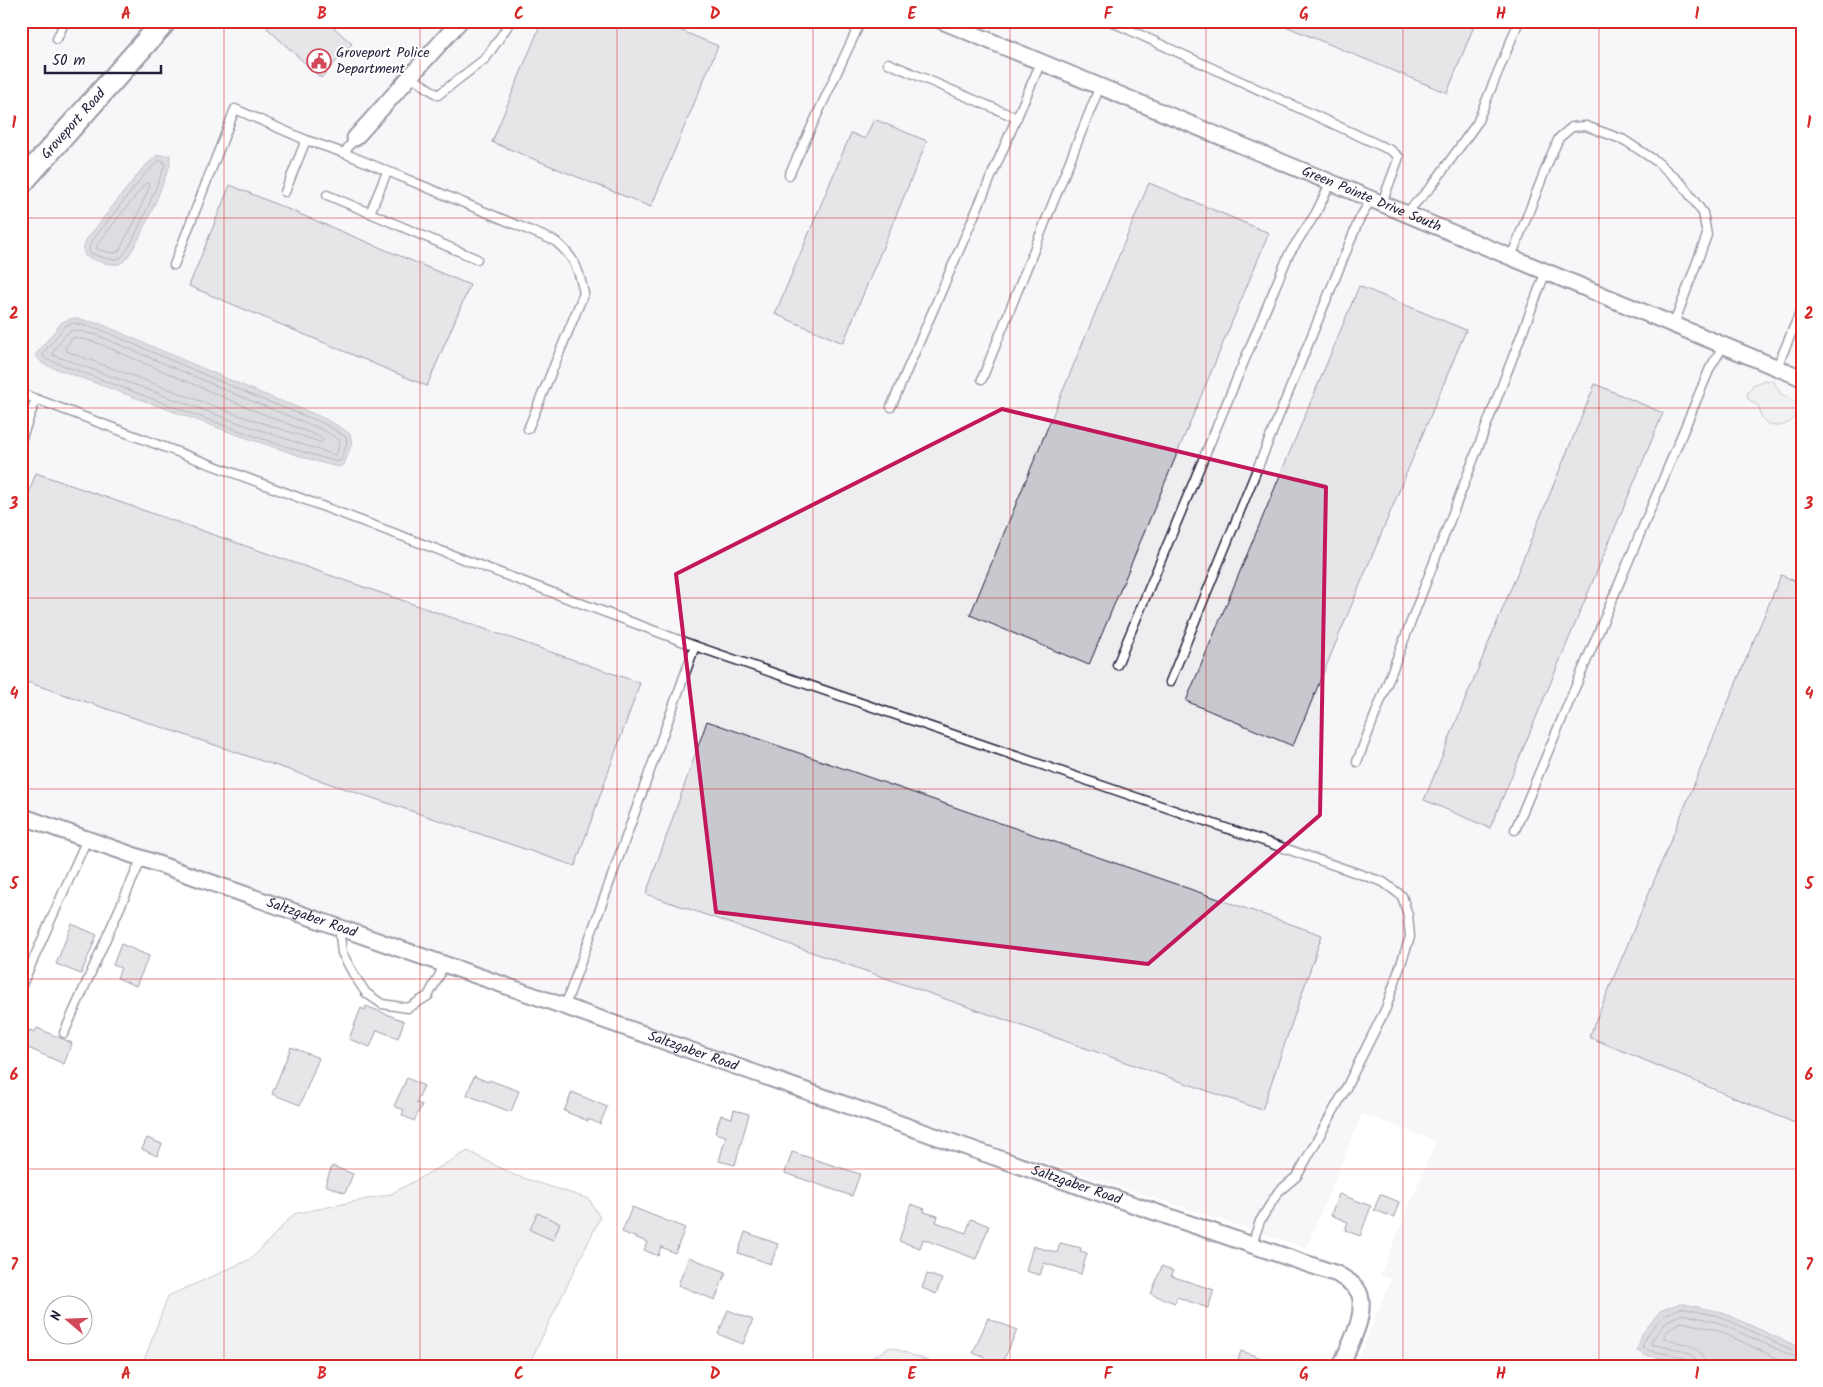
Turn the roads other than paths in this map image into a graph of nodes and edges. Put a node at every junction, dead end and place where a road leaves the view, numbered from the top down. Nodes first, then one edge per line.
1 (65, 21) edge
2 (165, 21) edge
3 (460, 21) edge
4 (511, 21) edge
5 (861, 21) edge
6 (942, 21) edge
7 (1110, 21) edge
8 (1519, 21) edge
9 (57, 39) dead end
10 (888, 62) dead end
11 (1041, 62) junction
12 (410, 76) junction
13 (1100, 86) junction
14 (1017, 118) junction
15 (355, 138) joint
16 (306, 140) junction
17 (344, 153) junction
18 (388, 172) junction
19 (789, 175) dead end
20 (1331, 182) junction
21 (21, 183) edge
22 (285, 192) dead end
23 (327, 195) dead end
24 (1377, 201) junction
25 (370, 212) junction
26 (1406, 213) junction
27 (1512, 257) junction
28 (477, 260) dead end
29 (174, 265) dead end
30 (1546, 271) junction
31 (1802, 308) edge
32 (1674, 324) junction
33 (1724, 345) junction
34 (1777, 367) junction
35 (1802, 378) edge
36 (982, 379) dead end
37 (21, 393) edge
38 (36, 399) junction
39 (891, 407) dead end
40 (528, 429) dead end
41 (21, 440) edge
42 (695, 646) junction
43 (1117, 665) dead end
44 (1170, 682) dead end
45 (1357, 762) dead end
46 (21, 816) edge
47 (1515, 830) dead end
48 (87, 839) junction
49 (142, 858) junction
50 (338, 927) junction
51 (444, 963) junction
52 (21, 987) edge
53 (566, 1006) junction
54 (64, 1032) dead end
55 (1252, 1244) junction
56 (1346, 1362) edge

1 - 9 lane
2 - 21 main road, Groveport Road
3 - 12 street
4 - 12 lane
5 - 19 lane
6 - 11 street, Green Pointe Drive South
7 - 24 lane
8 - 26 lane
10 - 14 lane
11 - 13 street, Green Pointe Drive South
11 - 14 lane
12 - 15 street
13 - 20 street, Green Pointe Drive South
13 - 36 lane
14 - 39 lane
15 - 17 lane
16 - 17 lane
16 - 22 lane
16 - 29 lane
17 - 18 lane
18 - 25 lane
18 - 40 lane
20 - 24 street, Green Pointe Drive South
20 - 43 lane
23 - 25 lane
24 - 26 street, Green Pointe Drive South
24 - 44 lane
25 - 28 lane
26 - 27 street, Green Pointe Drive South
27 - 30 street, Green Pointe Drive South
27 - 32 lane
30 - 32 street, Green Pointe Drive South
30 - 45 lane
31 - 34 lane
32 - 33 street, Green Pointe Drive South
33 - 34 street, Green Pointe Drive South
33 - 47 lane
34 - 35 street, Green Pointe Drive South
37 - 38 lane
38 - 41 lane
38 - 42 lane
42 - 53 lane
42 - 55 lane
46 - 48 street, Saltzgaber Road
48 - 49 street, Saltzgaber Road
48 - 52 lane
49 - 50 street, Saltzgaber Road
49 - 54 lane
50 - 51 street, Saltzgaber Road
50 - 51 lane
51 - 53 street, Saltzgaber Road
53 - 55 street, Saltzgaber Road
55 - 56 street, Saltzgaber Road

